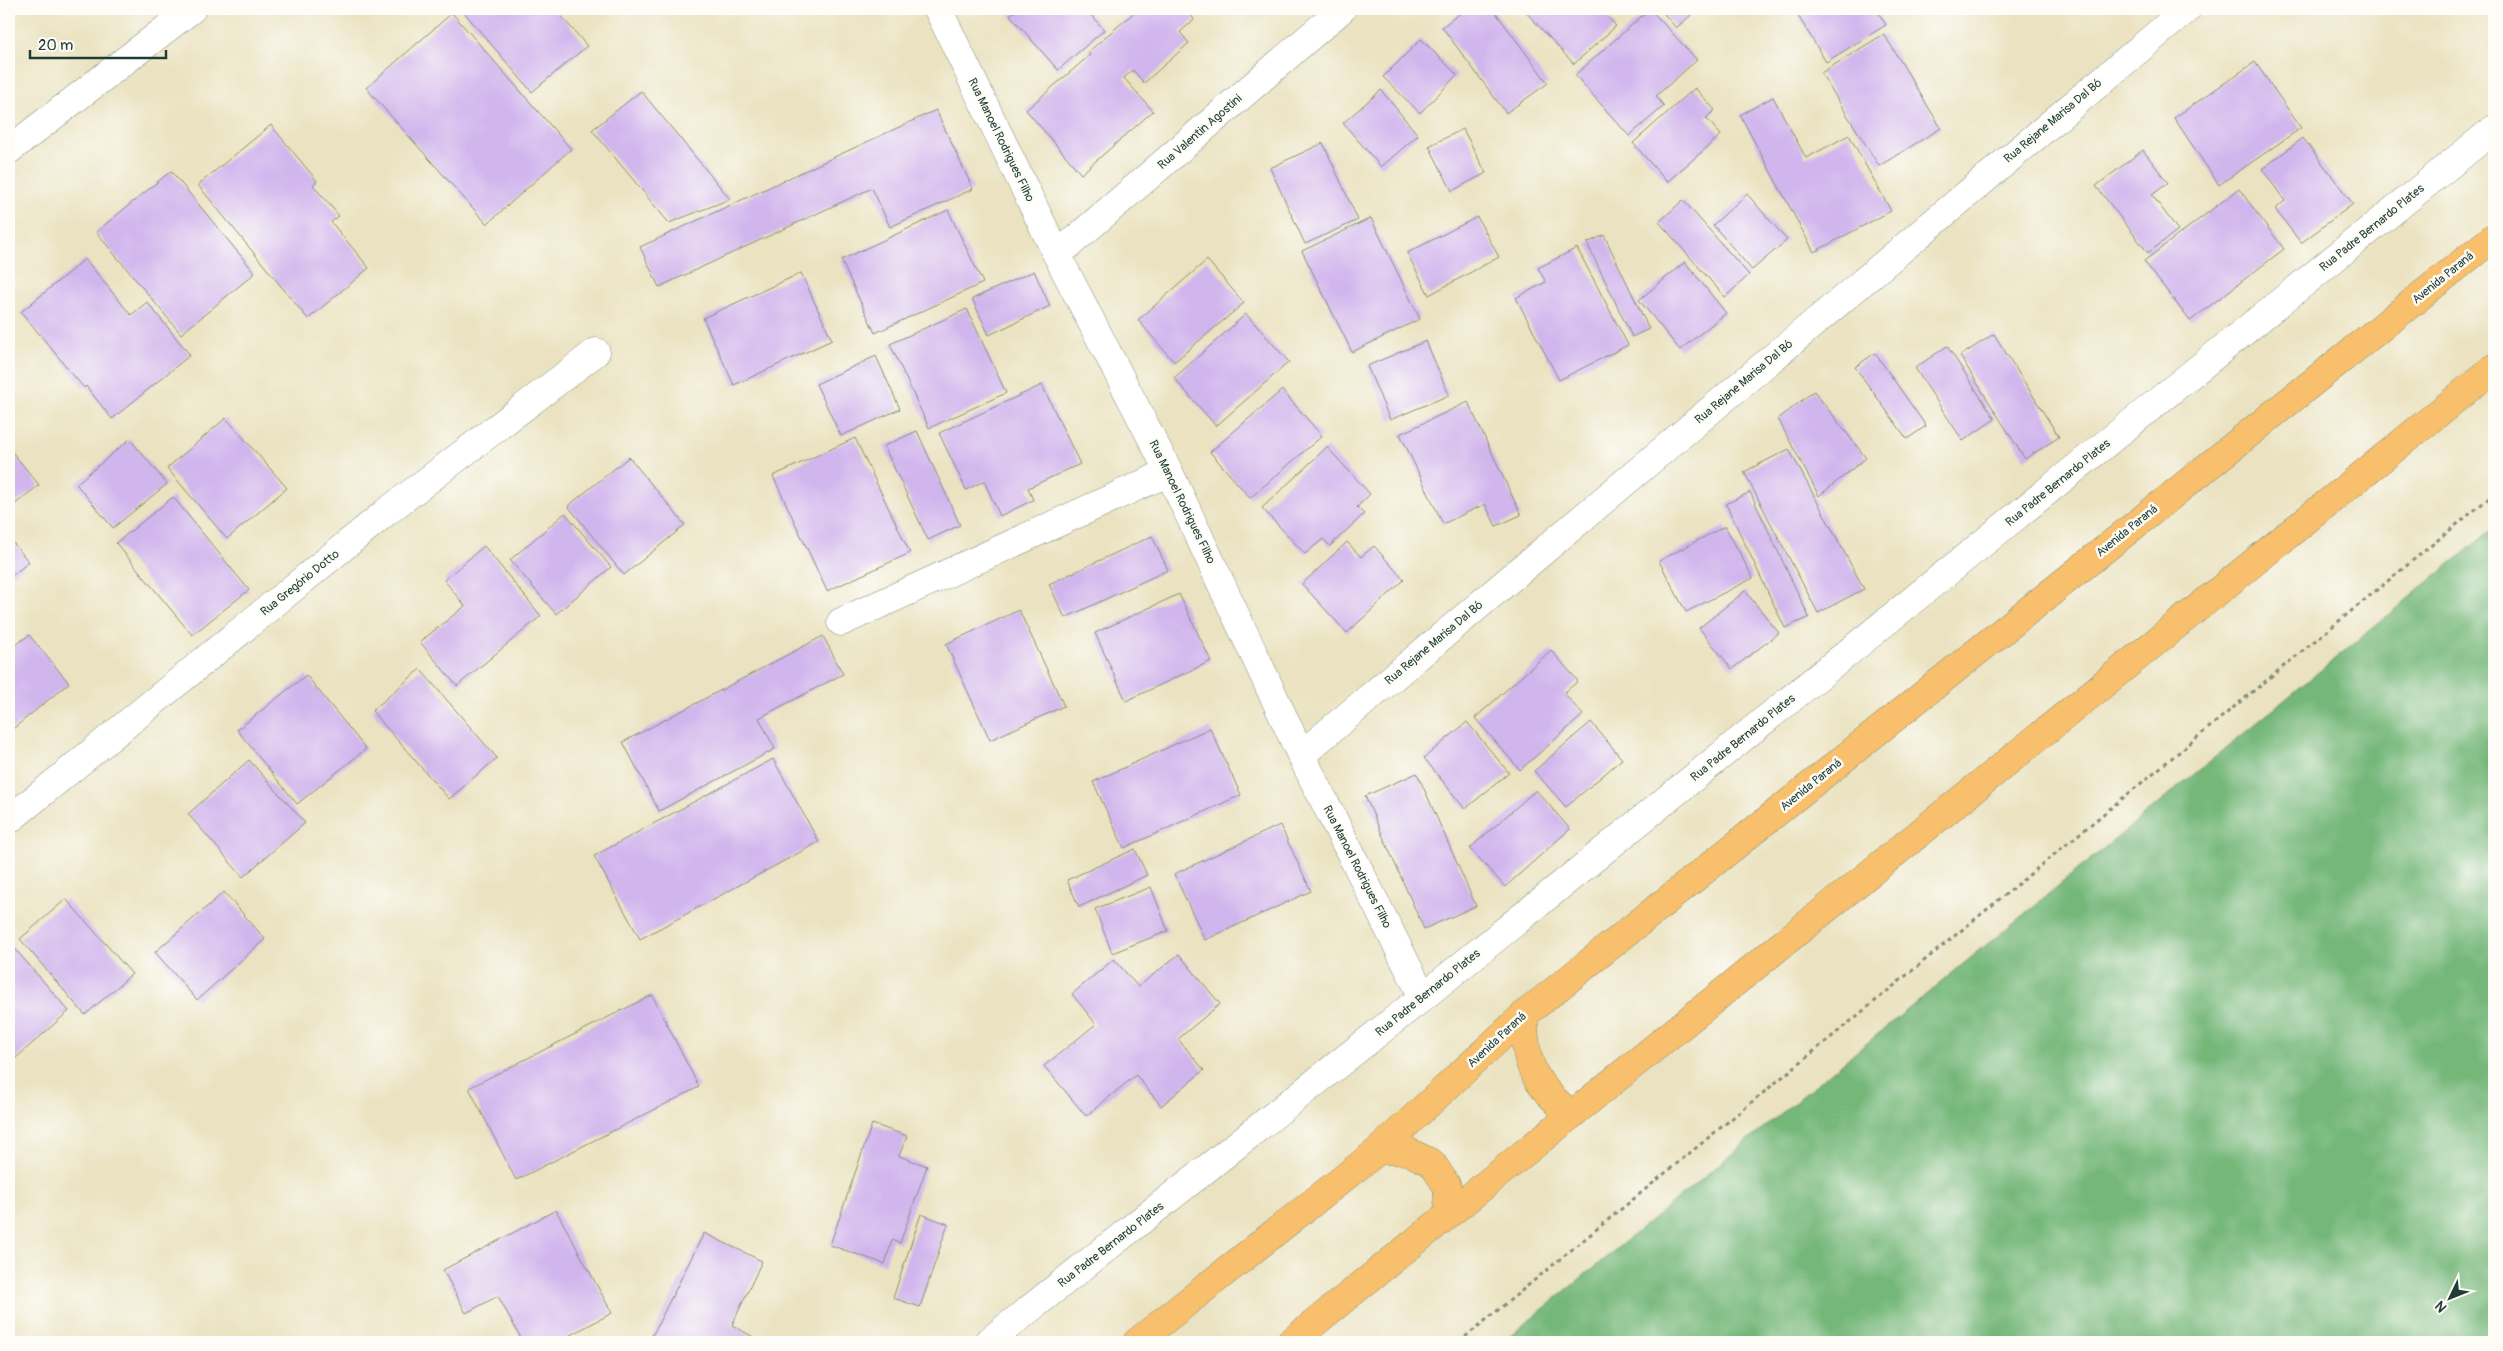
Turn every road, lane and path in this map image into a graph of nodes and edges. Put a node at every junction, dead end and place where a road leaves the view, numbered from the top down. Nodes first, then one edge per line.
1 (192, 9) edge
2 (938, 9) edge
3 (1342, 9) edge
4 (2187, 9) edge
5 (2494, 129) edge
6 (9, 150) edge
7 (2494, 237) edge
8 (1057, 255) junction
9 (596, 352) dead end
10 (2494, 368) edge
11 (1169, 472) junction
12 (2494, 494) edge
13 (841, 622) dead end
14 (1301, 755) junction
15 (9, 820) edge
16 (1423, 997) junction
17 (1524, 1015) junction
18 (1572, 1115) junction
19 (1379, 1150) junction
20 (1449, 1214) junction
21 (988, 1342) edge
22 (1137, 1342) edge
23 (1291, 1342) edge
24 (1459, 1342) edge

1 - 6 street
2 - 8 street, Rua Manoel Rodrigues Filho
3 - 8 street, Rua Valentin Agostini
4 - 14 street, Rua Rejane Marisa Dal Bó
5 - 16 street, Rua Padre Bernardo Plates
7 - 17 main road, Avenida Paraná
8 - 11 street, Rua Manoel Rodrigues Filho
9 - 15 street, Rua Gregório Dotto
10 - 18 main road
11 - 13 street
11 - 14 street, Rua Manoel Rodrigues Filho
12 - 24 path
14 - 16 street, Rua Manoel Rodrigues Filho
16 - 21 street, Rua Padre Bernardo Plates
17 - 18 main road
17 - 19 main road, Avenida Paraná
18 - 20 main road
19 - 20 main road
19 - 22 main road, Avenida Paraná
20 - 23 main road

